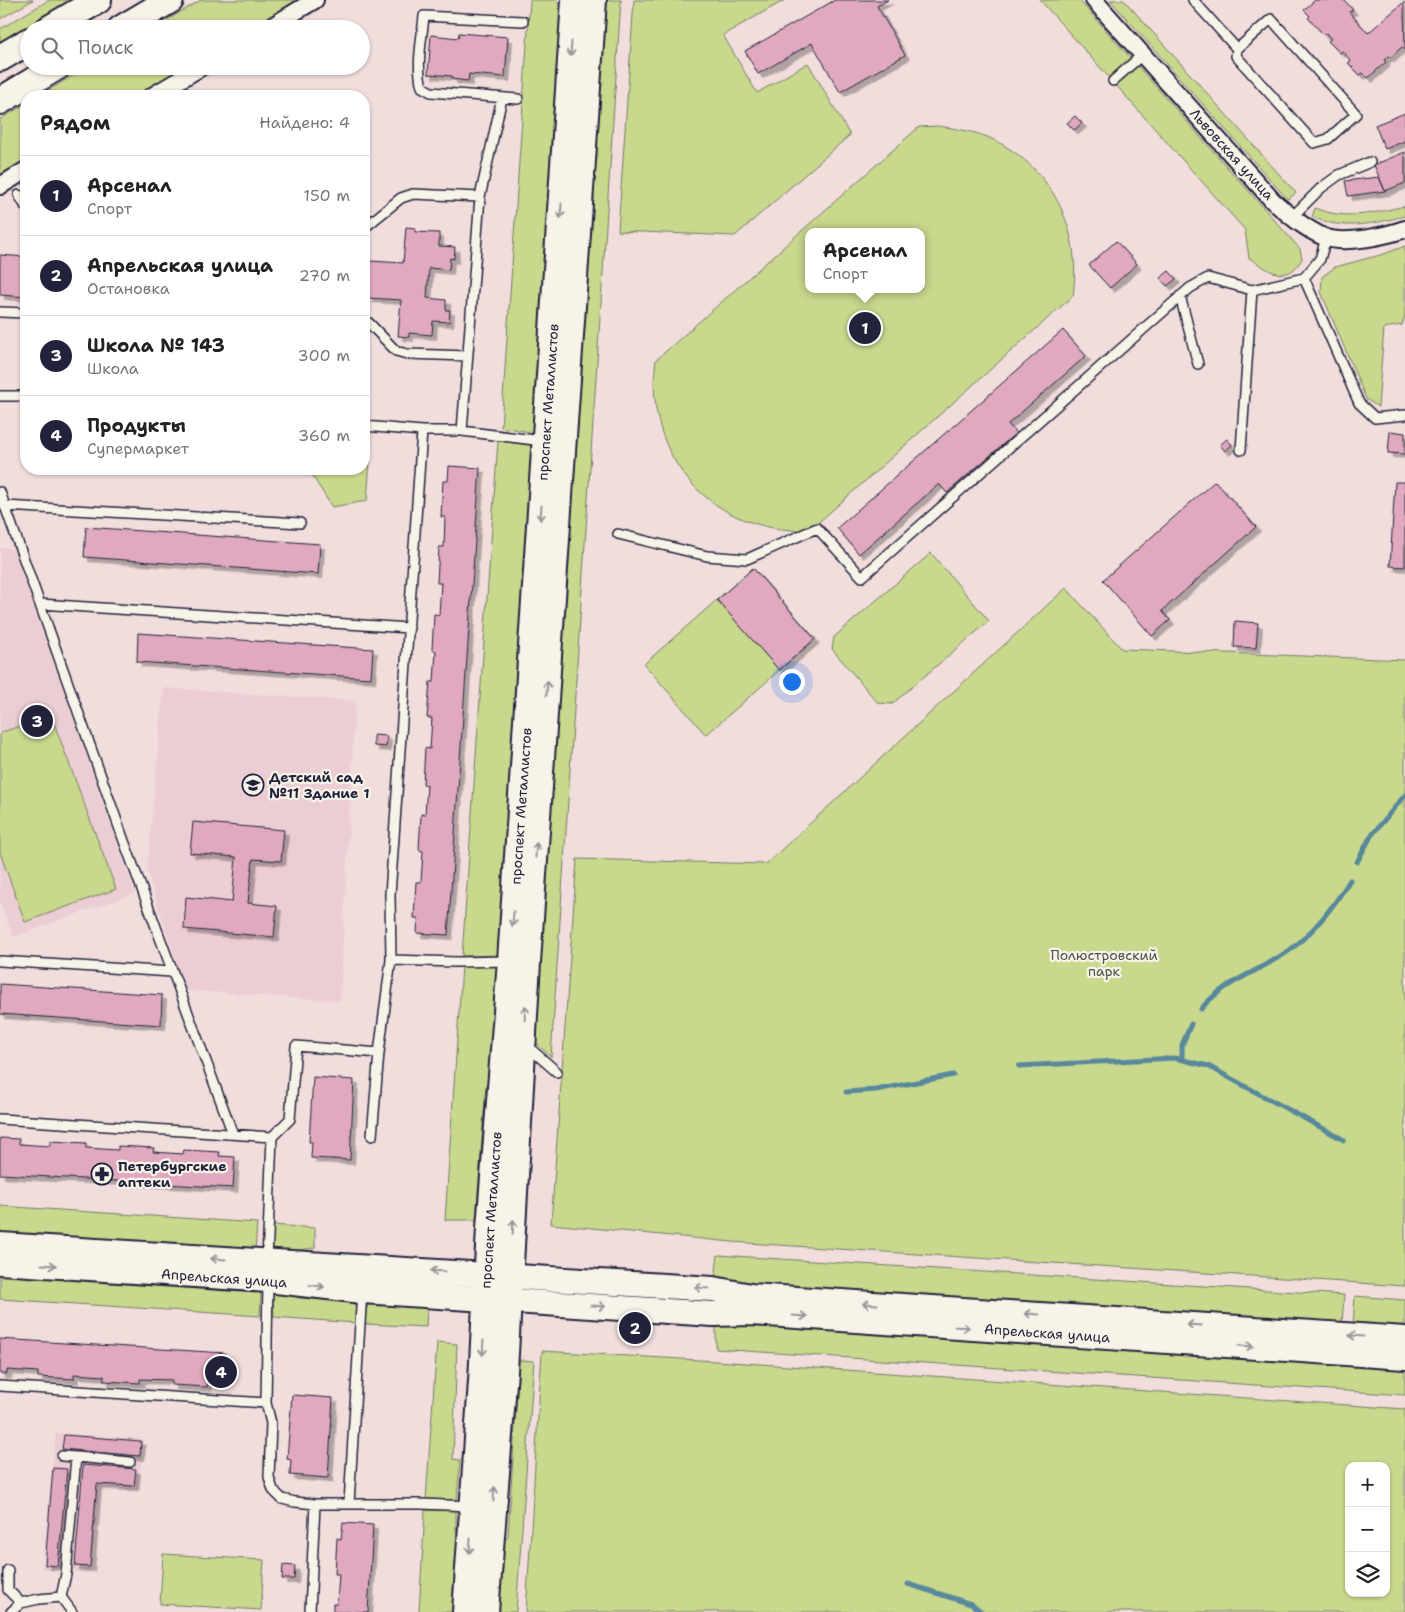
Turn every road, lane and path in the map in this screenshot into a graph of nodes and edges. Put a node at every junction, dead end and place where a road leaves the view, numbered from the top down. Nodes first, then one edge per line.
1 (98, 0) edge
2 (170, 0) edge
3 (315, 0) edge
4 (574, 0) edge
5 (594, 0) edge
6 (1094, 0) edge
7 (1193, 0) edge
8 (64, 20) edge
9 (136, 20) edge
10 (282, 20) edge
11 (523, 21) dead end
12 (20, 46) edge
13 (1236, 50) junction
14 (1143, 54) junction
15 (0, 58) edge
16 (43, 75) edge
17 (188, 75) edge
18 (1113, 81) dead end
19 (162, 90) edge
20 (502, 98) junction
21 (518, 99) dead end
22 (0, 101) edge
23 (1370, 162) dead end
24 (20, 174) edge
25 (0, 186) edge
26 (480, 196) junction
27 (1292, 217) junction
28 (370, 223) edge
29 (1405, 229) edge
30 (1326, 238) junction
31 (1304, 278) junction
32 (1252, 290) junction
33 (1180, 296) junction
34 (0, 312) edge
35 (20, 314) edge
36 (370, 325) edge
37 (468, 356) junction
38 (1198, 364) dead end
39 (0, 396) edge
40 (20, 396) edge
41 (1405, 415) edge
42 (370, 427) edge
43 (422, 431) junction
44 (462, 431) junction
45 (555, 442) junction
46 (1241, 450) dead end
47 (0, 492) edge
48 (5, 506) junction
49 (300, 523) dead end
50 (618, 534) dead end
51 (40, 604) junction
52 (409, 628) junction
53 (391, 960) junction
54 (0, 961) edge
55 (519, 961) junction
56 (172, 972) junction
57 (524, 1044) junction
58 (379, 1053) junction
59 (557, 1072) dead end
60 (0, 1119) edge
61 (233, 1134) junction
62 (372, 1136) dead end
63 (272, 1137) junction
64 (0, 1244) edge
65 (0, 1262) edge
66 (268, 1271) junction
67 (486, 1274) junction
68 (510, 1276) junction
69 (362, 1291) junction
70 (485, 1300) junction
71 (508, 1301) junction
72 (1405, 1339) edge
73 (1405, 1357) edge
74 (0, 1386) edge
75 (266, 1403) junction
76 (62, 1456) dead end
77 (76, 1458) junction
78 (130, 1462) dead end
79 (349, 1503) junction
80 (314, 1504) junction
81 (472, 1506) junction
82 (8, 1570) dead end
83 (61, 1597) junction
84 (21, 1603) junction
85 (11, 1612) edge
86 (72, 1612) edge
87 (310, 1612) edge
88 (465, 1612) edge
89 (486, 1612) edge

1 - 8 main road
2 - 9 main road
3 - 10 street
4 -> 45 street, проспект Металлистов
5 - 45 street, проспект Металлистов
6 - 14 street, Львовская улица
7 - 13 lane
11 - 20 lane
12 - 15 main road
13 - 13 lane
14 - 18 lane
14 - 27 street, Львовская улица
16 - 22 main road
17 - 19 street
20 - 21 lane
20 - 26 lane
23 - 27 lane
24 - 25 street
26 - 28 lane
26 - 37 lane
27 - 30 street, Львовская улица
29 - 30 street, Львовская улица
30 - 31 lane
31 - 32 lane
31 - 41 lane
32 - 33 lane
32 - 46 lane
33 - 38 lane
33 - 50 lane
34 - 35 lane
36 - 37 lane
37 - 44 lane
39 - 40 lane
42 - 43 lane
43 - 44 lane
43 - 52 lane
44 - 45 lane
45 - 55 street, проспект Металлистов
47 - 48 lane
48 - 49 lane
48 - 51 lane
51 - 52 lane
51 - 56 lane
52 - 53 lane
53 - 55 lane
53 - 58 lane
54 - 56 lane
57 -> 55 street, проспект Металлистов
55 - 67 street, проспект Металлистов
56 - 61 lane
57 - 59 lane
68 -> 57 street, проспект Металлистов
58 - 62 lane
58 - 63 lane
60 - 61 lane
61 - 63 lane
63 - 66 lane
66 -> 64 street, Апрельская улица
65 -> 66 street, Апрельская улица
67 -> 66 street, Апрельская улица
66 -> 69 street, Апрельская улица
66 - 75 lane
67 - 68 street, Апрельская улица
67 - 70 street, проспект Металлистов
68 - 71 street, проспект Металлистов
72 -> 68 street, Апрельская улица
69 - 70 street, Апрельская улица
69 - 79 lane
70 - 71 street, Апрельская улица
70 -> 81 street, проспект Металлистов
71 -> 73 street, Апрельская улица
89 -> 71 street, проспект Металлистов
74 - 75 lane
75 - 80 lane
76 - 77 lane
77 - 78 lane
77 - 83 lane
79 - 80 lane
79 - 81 lane
80 - 87 lane
81 -> 88 street, проспект Металлистов
82 - 84 lane
83 - 84 lane
83 - 86 lane
84 - 85 lane

